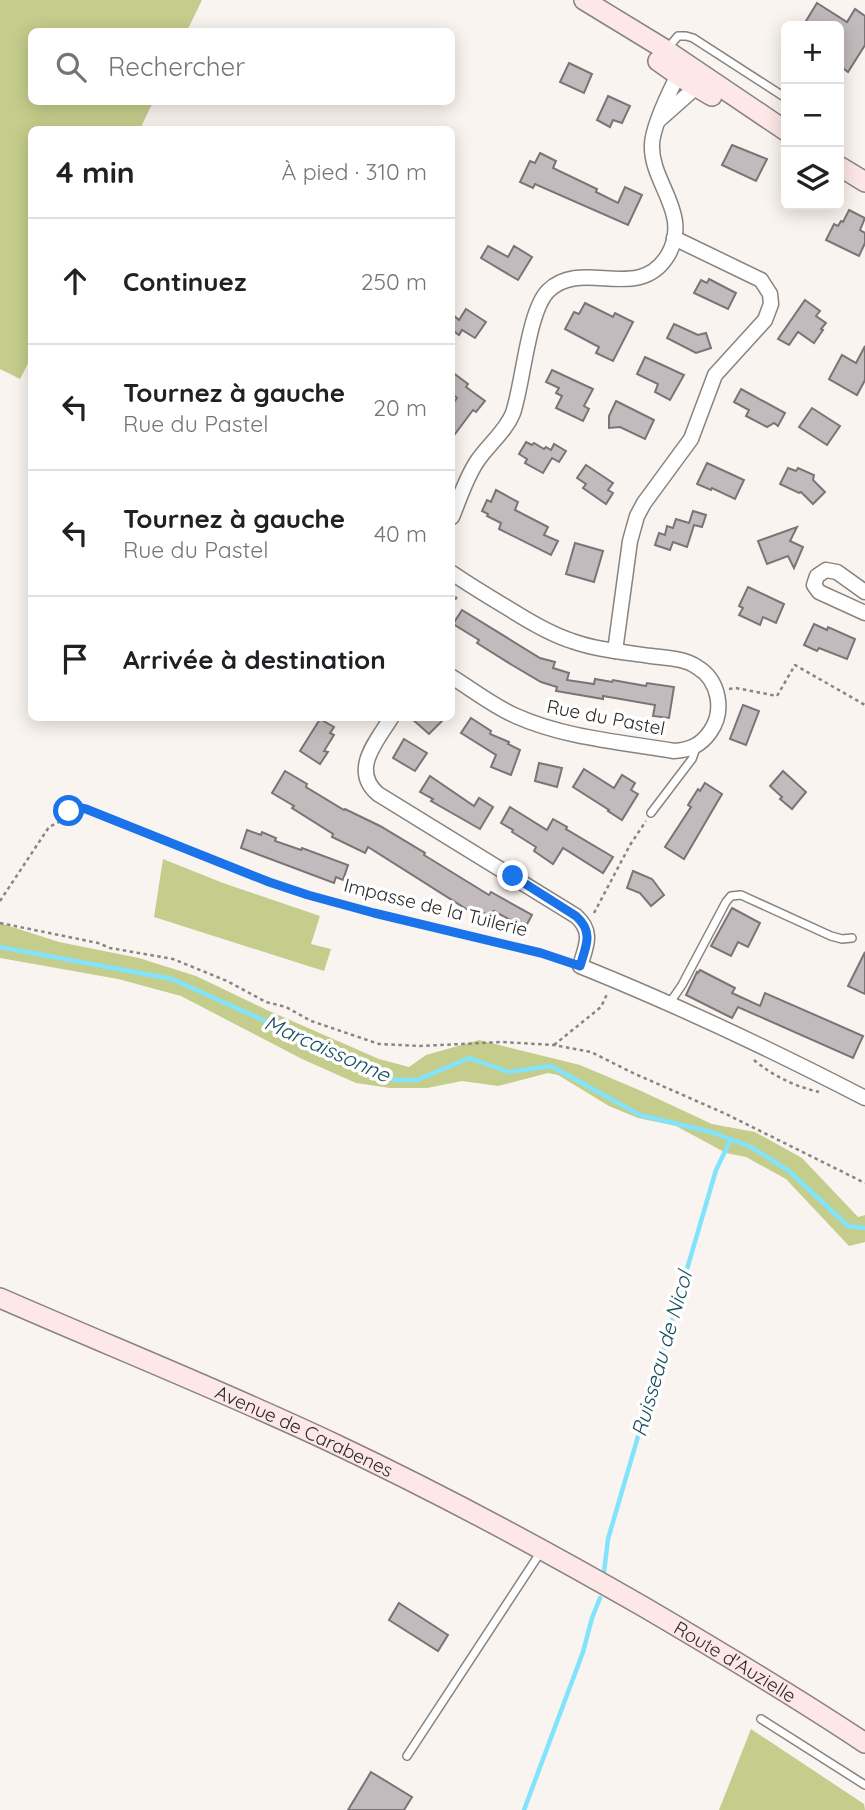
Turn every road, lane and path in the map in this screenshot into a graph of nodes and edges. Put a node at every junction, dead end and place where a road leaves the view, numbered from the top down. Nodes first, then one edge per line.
1 (587, 2) edge
2 (663, 56) junction
3 (690, 77) junction
4 (781, 95) edge
5 (659, 120) junction
6 (781, 130) edge
7 (844, 169) edge
8 (865, 182) edge
9 (674, 238) junction
10 (455, 510) edge
11 (455, 575) edge
12 (865, 592) edge
13 (865, 613) edge
14 (615, 651) junction
15 (455, 679) edge
16 (716, 691) junction
17 (865, 705) edge
18 (389, 721) edge
19 (696, 746) junction
20 (651, 813) joint
21 (0, 901) edge
22 (0, 923) edge
23 (584, 923) junction
24 (852, 938) dead end
25 (580, 966) junction
26 (614, 980) junction
27 (669, 1004) junction
28 (554, 1045) junction
29 (865, 1098) edge
30 (865, 1183) edge
31 (0, 1298) edge
32 (542, 1550) junction
33 (601, 1583) joint
34 (761, 1718) dead end
35 (865, 1743) edge
36 (407, 1756) dead end
37 (865, 1785) edge

1 - 2 street
2 - 3 street
2 - 4 lane
3 - 5 street
3 - 5 street
3 - 6 street
5 - 9 street
7 - 8 street
9 - 10 street
9 - 14 street
11 - 14 street
12 - 13 street
14 - 16 street
15 - 19 street, Rue du Pastel
16 - 17 path
16 - 19 street
18 - 23 street
19 - 20 lane
20 - 23 path
21 - 25 path, Impasse de la Tuilerie
22 - 28 path
23 - 25 street
24 - 27 lane
25 - 26 street
26 - 27 street
26 - 28 path
27 - 29 street
28 - 30 path
31 - 32 street, Avenue de Carabenes
32 - 33 street, Avenue de Carabenes
32 - 36 lane
33 - 35 street, Route d'Auzielle
34 - 37 lane

